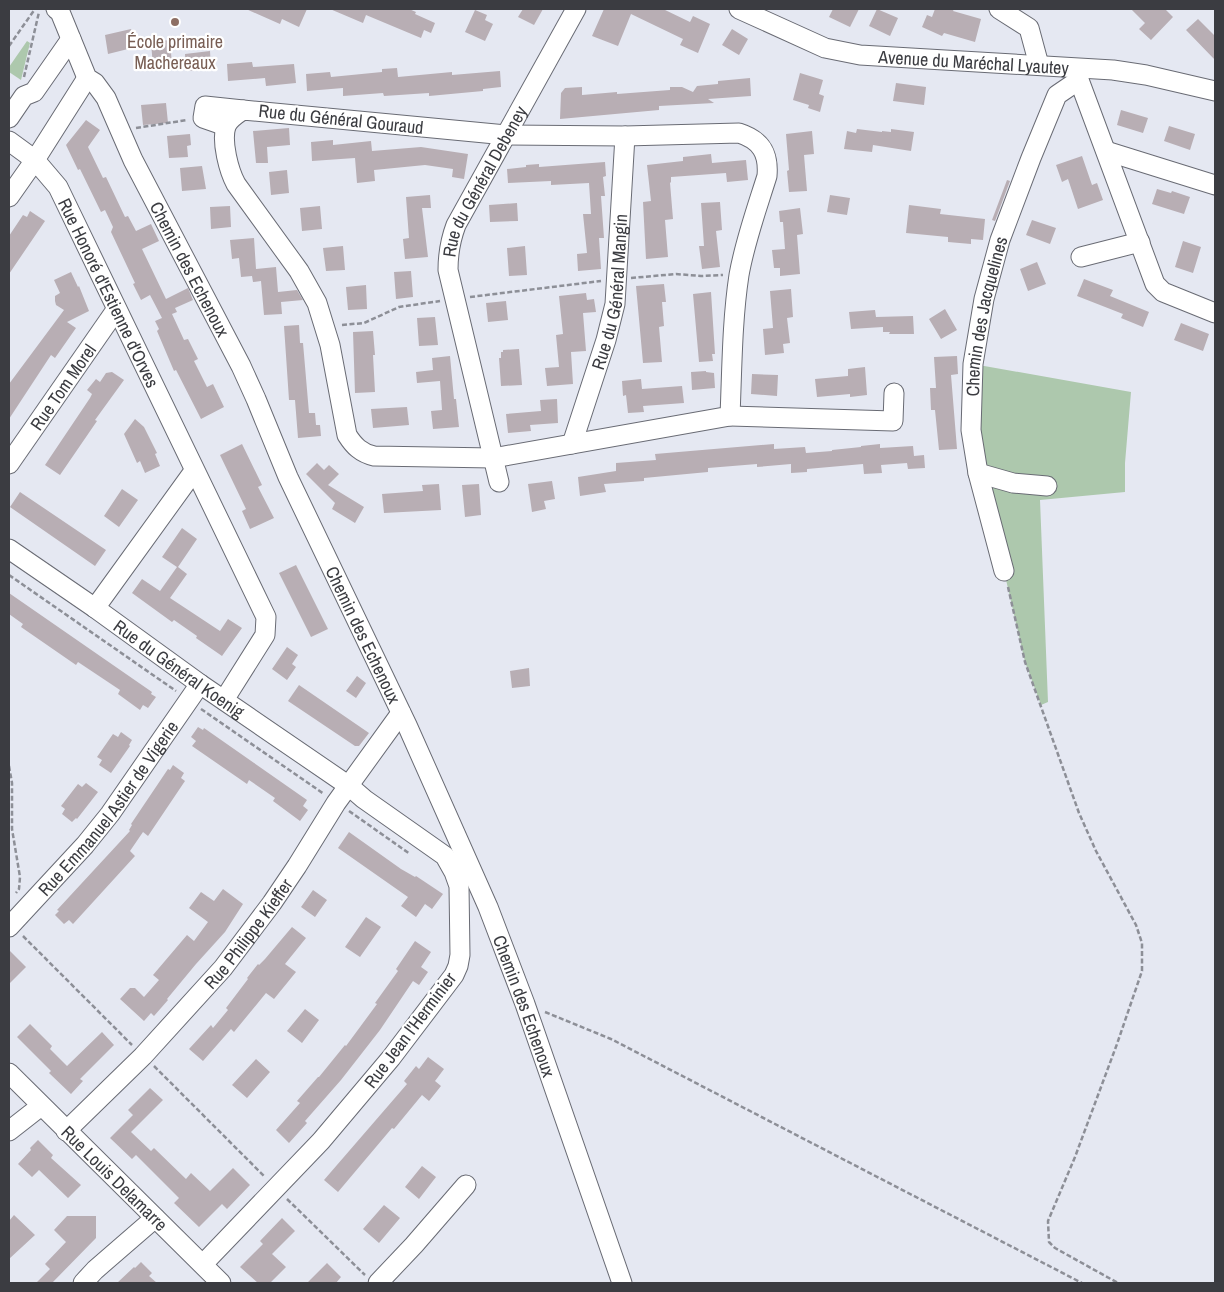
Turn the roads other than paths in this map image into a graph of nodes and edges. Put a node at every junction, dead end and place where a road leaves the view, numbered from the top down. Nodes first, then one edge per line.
1 (56, 9) edge
2 (576, 9) edge
3 (739, 9) edge
4 (999, 9) edge
5 (71, 39) junction
6 (1039, 65) junction
7 (1079, 74) junction
8 (87, 78) junction
9 (1215, 91) edge
10 (243, 110) junction
11 (9, 118) edge
12 (226, 126) junction
13 (506, 135) junction
14 (625, 136) junction
15 (9, 141) edge
16 (1106, 151) junction
17 (35, 160) junction
18 (1215, 185) edge
19 (9, 197) edge
20 (1140, 242) junction
21 (1081, 257) dead end
22 (116, 310) junction
23 (1215, 313) edge
24 (894, 393) dead end
25 (730, 416) junction
26 (572, 444) junction
27 (493, 458) junction
28 (9, 464) edge
29 (194, 471) junction
30 (978, 473) junction
31 (499, 482) dead end
32 (1047, 486) dead end
33 (9, 549) edge
34 (1004, 570) road end
35 (95, 608) junction
36 (200, 684) junction
37 (224, 700) junction
38 (401, 713) junction
39 (349, 786) junction
40 (10, 926) edge
41 (9, 1073) edge
42 (41, 1106) junction
43 (9, 1131) edge
44 (66, 1131) junction
45 (466, 1186) dead end
46 (155, 1218) junction
47 (203, 1264) junction
48 (372, 1280) edge
49 (83, 1283) edge
50 (221, 1283) edge
51 (622, 1283) edge

1 - 5 street, Chemin des Echenoux
2 - 13 street, Rue du Général Debeney
3 - 6 street, Avenue du Maréchal Lyautey
4 - 6 street
5 - 8 street, Chemin des Echenoux
5 - 11 street
6 - 7 street, Avenue du Maréchal Lyautey
7 - 9 street, Avenue du Maréchal Lyautey
7 - 16 street
7 - 30 street, Chemin des Jacquelines
8 - 17 street
8 - 38 street, Chemin des Echenoux
10 - 12 street, Rue du Général Gouraud
10 - 12 street
10 - 13 street, Rue du Général Gouraud
12 - 27 street
13 - 14 street, Rue du Général Gouraud
13 - 27 street, Rue du Général Debeney
14 - 25 street, Rue du Général Gouraud
14 - 26 street, Rue du Général Mangin
15 - 17 street, Rue Honoré d'Estienne d'Orves
16 - 18 street
16 - 20 street
17 - 19 street
17 - 22 street, Rue Honoré d'Estienne d'Orves
20 - 21 street
20 - 23 street
22 - 28 street, Rue Tom Morel
22 - 29 street, Rue Honoré d'Estienne d'Orves
24 - 25 street
25 - 26 street
26 - 27 street
27 - 31 street, Rue du Général Debeney
29 - 35 street
29 - 37 street, Rue Honoré d'Estienne d'Orves
30 - 32 street
30 - 34 street, Chemin des Jacquelines
33 - 35 street, Rue du Général Koenig
35 - 36 street, Rue du Général Koenig
36 - 37 street, Rue du Général Koenig
36 - 40 street, Rue Emmanuel Astier de Vigerie
37 - 39 street, Rue du Général Koenig
38 - 39 street, Rue Philippe Kieffer
38 - 51 street, Chemin des Echenoux
39 - 44 street, Rue Philippe Kieffer
39 - 47 street, Rue Jean l'Herminier
41 - 42 street, Rue Louis Delamarre
42 - 43 street
42 - 44 street, Rue Louis Delamarre
44 - 46 street, Rue Louis Delamarre
45 - 48 street
46 - 47 street, Rue Louis Delamarre
46 - 49 street
47 - 50 street, Rue Louis Delamarre

